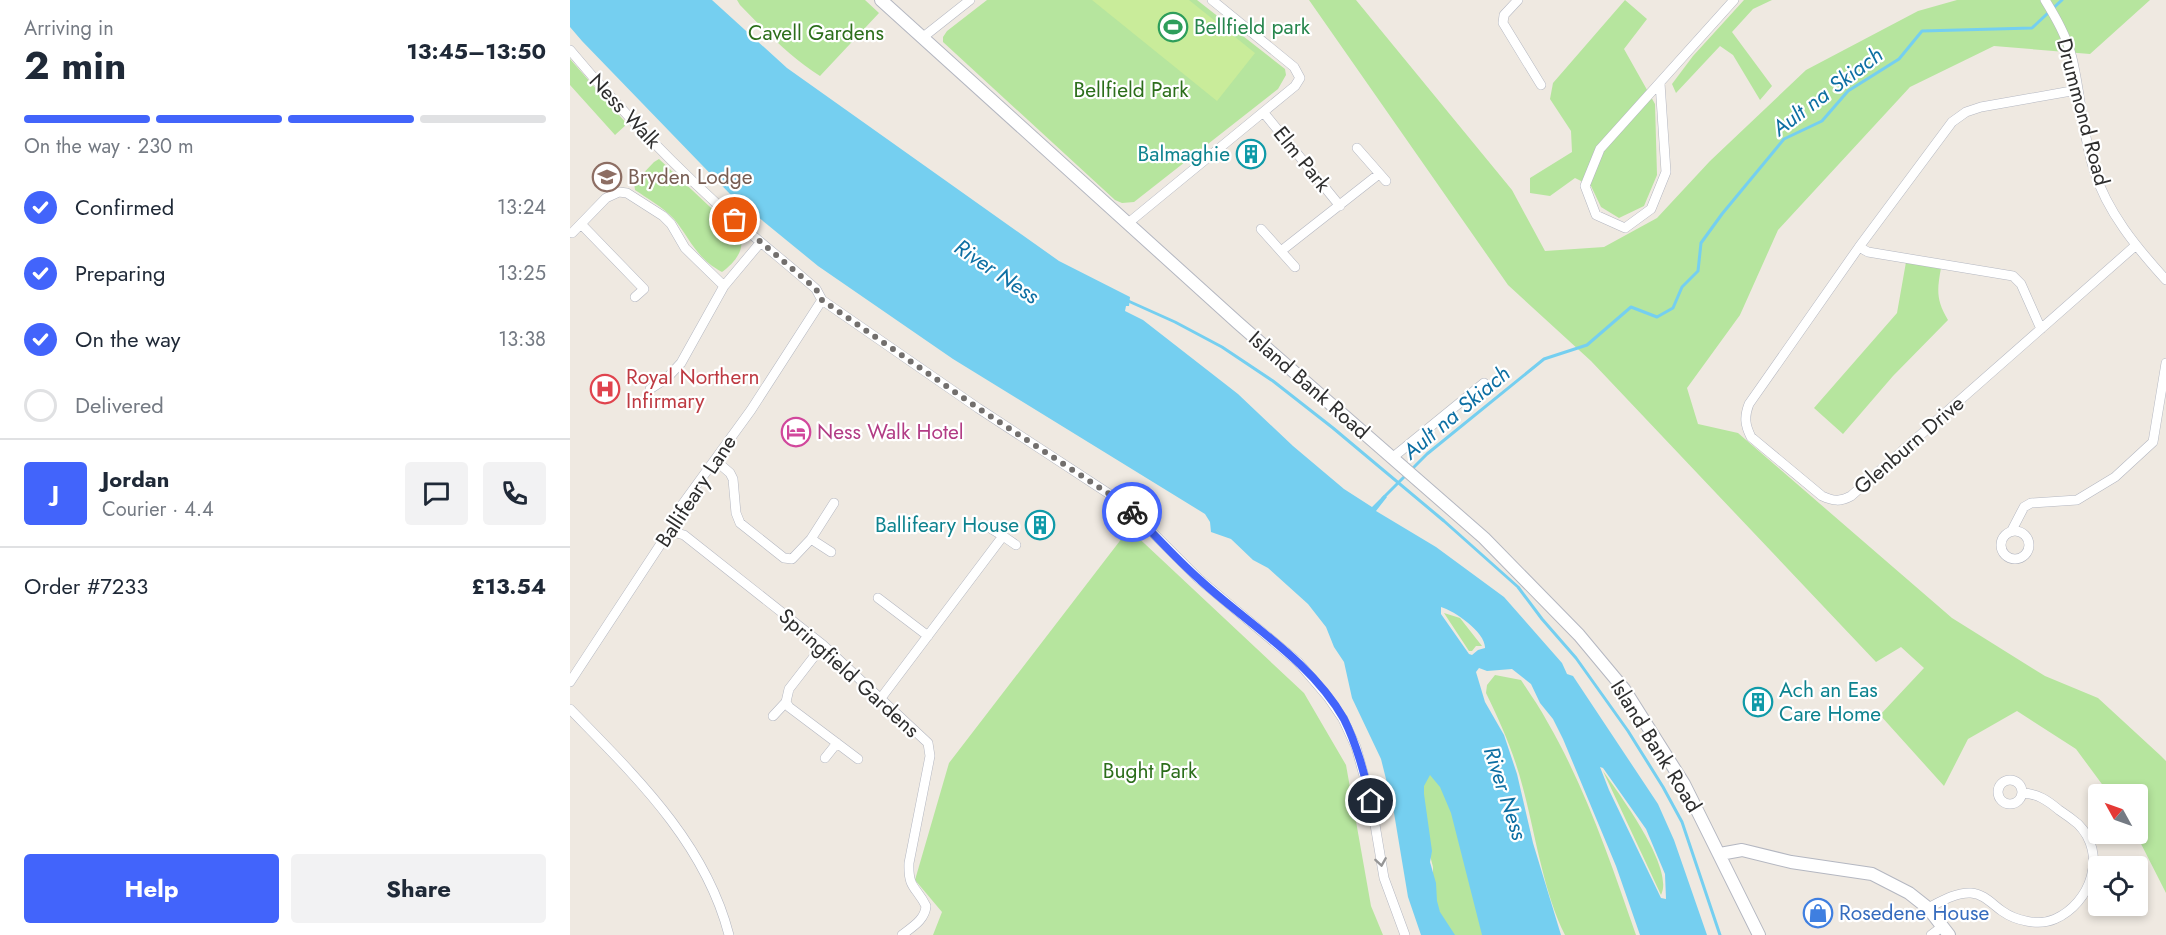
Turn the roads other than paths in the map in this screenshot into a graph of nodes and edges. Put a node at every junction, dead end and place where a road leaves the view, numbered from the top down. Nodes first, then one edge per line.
1 (881, 0) edge
2 (970, 0) edge
3 (1212, 0) edge
4 (1518, 0) edge
5 (1734, 0) edge
6 (2046, 2) edge
7 (922, 38) junction
8 (570, 50) edge
9 (1660, 83) junction
10 (1541, 85) dead end
11 (2077, 90) junction
12 (1264, 113) junction
13 (1357, 148) dead end
14 (1340, 206) junction
15 (1127, 224) junction
16 (574, 227) edge
17 (1261, 229) dead end
18 (760, 243) junction
19 (2135, 246) junction
20 (1859, 248) junction
21 (1281, 251) junction
22 (1295, 267) dead end
23 (2166, 280) edge
24 (724, 286) junction
25 (635, 297) dead end
26 (822, 300) junction
27 (2041, 329) junction
28 (2166, 363) edge
29 (1484, 383) dead end
30 (651, 390) dead end
31 (1392, 458) junction
32 (715, 460) junction
33 (834, 503) dead end
34 (990, 528) dead end
35 (2012, 530) dead end
36 (673, 532) junction
37 (1004, 536) junction
38 (811, 539) junction
39 (1016, 545) dead end
40 (831, 552) dead end
41 (878, 598) dead end
42 (928, 636) junction
43 (823, 645) junction
44 (570, 682) edge
45 (881, 699) junction
46 (786, 702) junction
47 (570, 709) edge
48 (773, 716) dead end
49 (837, 743) junction
50 (825, 758) dead end
51 (858, 759) dead end
52 (2022, 793) dead end
53 (1720, 854) junction
54 (1928, 908) junction
55 (1946, 930) edge
56 (729, 935) edge
57 (902, 935) edge
58 (1405, 935) edge
59 (1759, 935) edge
60 (1931, 935) edge

1 - 7 main road, Island Bank Road
2 - 7 street
3 - 12 street
4 - 10 street
5 - 9 street
6 - 11 street, Drummond Road
7 - 15 main road, Island Bank Road
8 - 18 street, Ness Walk
9 - 9 street
11 - 19 street, Drummond Road
11 - 20 street, Glenburn Drive
12 - 14 street, Elm Park
12 - 15 street
13 - 14 street, Elm Park
14 - 21 street, Elm Park
15 - 31 main road, Island Bank Road
16 - 24 street
16 - 25 street
17 - 21 street
18 - 24 street
18 - 26 street, Ness Walk
19 - 23 street, Drummond Road
19 - 27 street, Glenburn Drive
20 - 27 street
20 - 27 street, Glenburn Drive
21 - 22 street
24 - 30 street
26 - 32 street, Ballifeary Lane
26 -> 58 street, Ness Walk
28 - 35 street
29 - 31 street
31 - 53 main road, Island Bank Road
32 - 36 street, Ballifeary Lane
32 - 38 street
33 - 38 street
34 - 37 street
36 - 43 street, Springfield Gardens
36 - 44 street, Ballifeary Lane
37 - 39 street
37 - 42 street
38 - 40 street
41 - 42 street
42 - 45 street
43 - 45 street, Springfield Gardens
43 - 46 street
45 - 57 street, Springfield Gardens
46 - 48 street
46 - 49 street
47 - 56 street
49 - 50 street
49 - 51 street
52 - 54 street
53 - 54 main road
53 - 59 main road, Island Bank Road
54 - 55 main road
55 - 60 street

